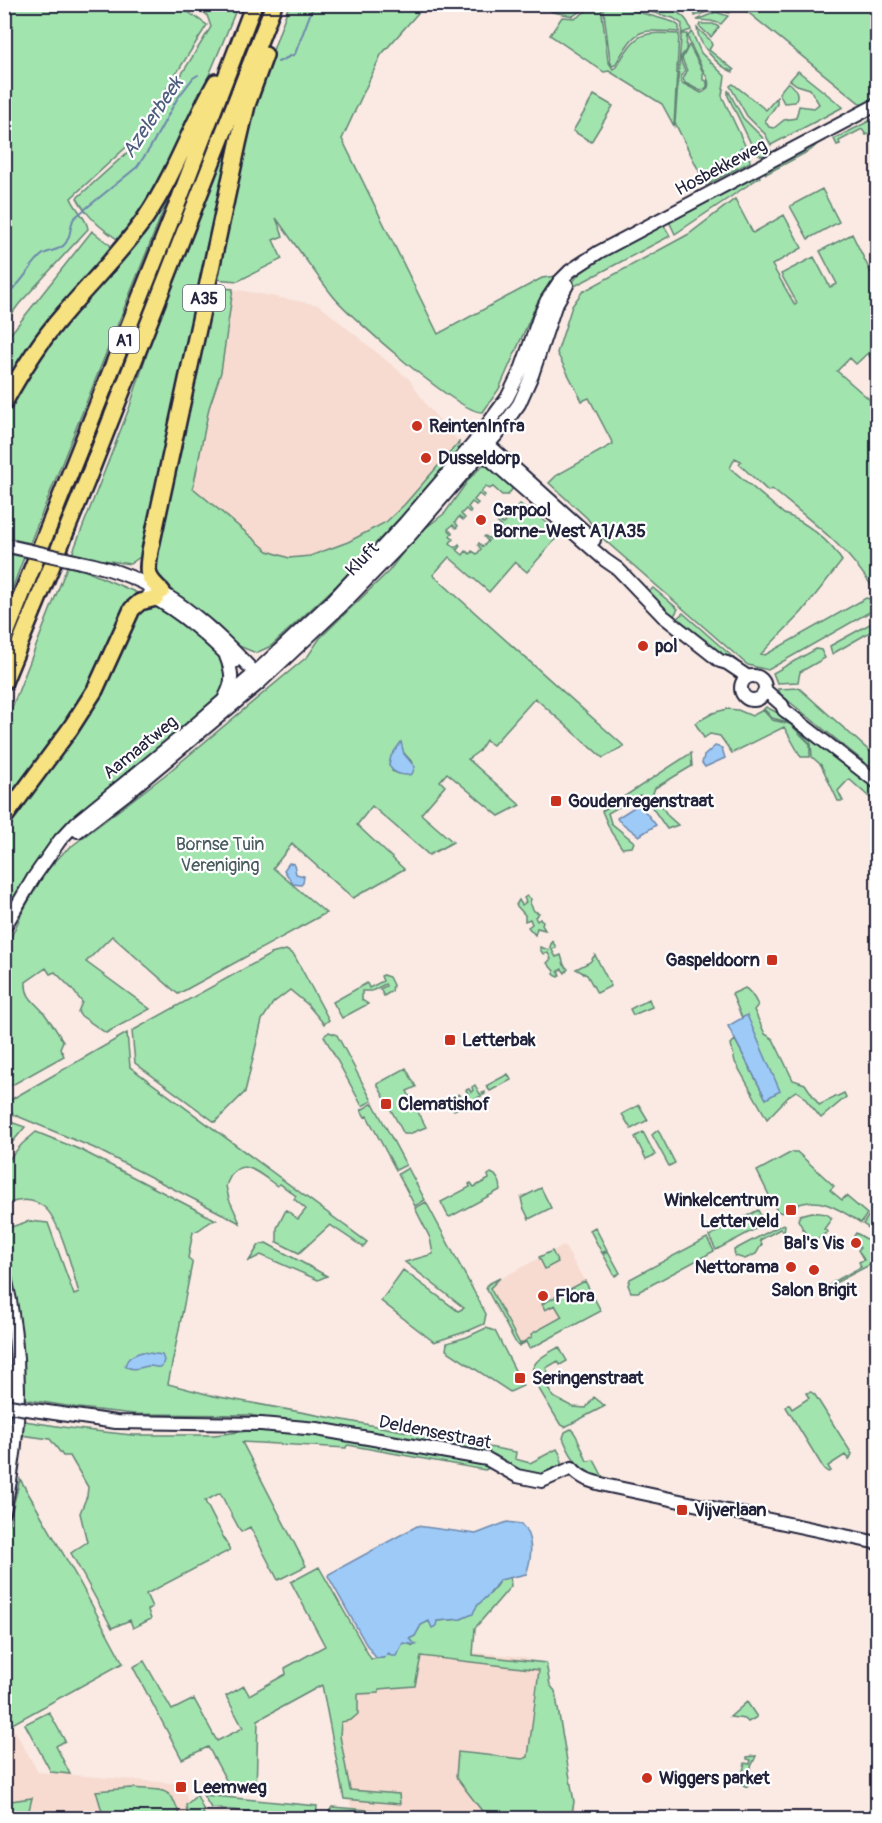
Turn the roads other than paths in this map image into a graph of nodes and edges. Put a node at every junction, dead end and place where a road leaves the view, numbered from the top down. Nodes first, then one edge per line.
1 (254, 4) edge
2 (274, 4) edge
3 (284, 4) edge
4 (240, 40) junction
5 (878, 104) edge
6 (4, 403) edge
7 (480, 444) junction
8 (9, 547) edge
9 (159, 595) junction
10 (4, 639) edge
11 (224, 652) junction
12 (254, 678) junction
13 (745, 680) junction
14 (4, 682) edge
15 (762, 694) junction
16 (222, 702) junction
17 (878, 783) edge
18 (4, 818) edge
19 (52, 854) junction
20 (4, 928) edge
21 (4, 1272) edge
22 (7, 1406) edge
23 (4, 1511) edge
24 (878, 1543) edge

1 - 4 highway, A1
2 - 14 highway, A1
3 - 9 highway, A35
4 - 6 highway
4 - 10 highway, A1
5 - 7 main road, Hosbekkeweg
7 - 12 main road, Kluft
7 - 13 main road
8 - 9 main road, bridge
9 - 11 main road
9 - 12 main road
9 - 18 highway
11 - 12 main road
11 - 16 main road
12 - 16 main road, Aamaatweg
12 - 19 main road, Aamaatweg
13 - 15 main road
13 - 15 main road
15 - 17 main road
16 - 19 main road, Aamaatweg
19 - 20 main road, Aamaatweg
21 - 23 main road
22 - 24 main road, Deldensestraat, bridge

